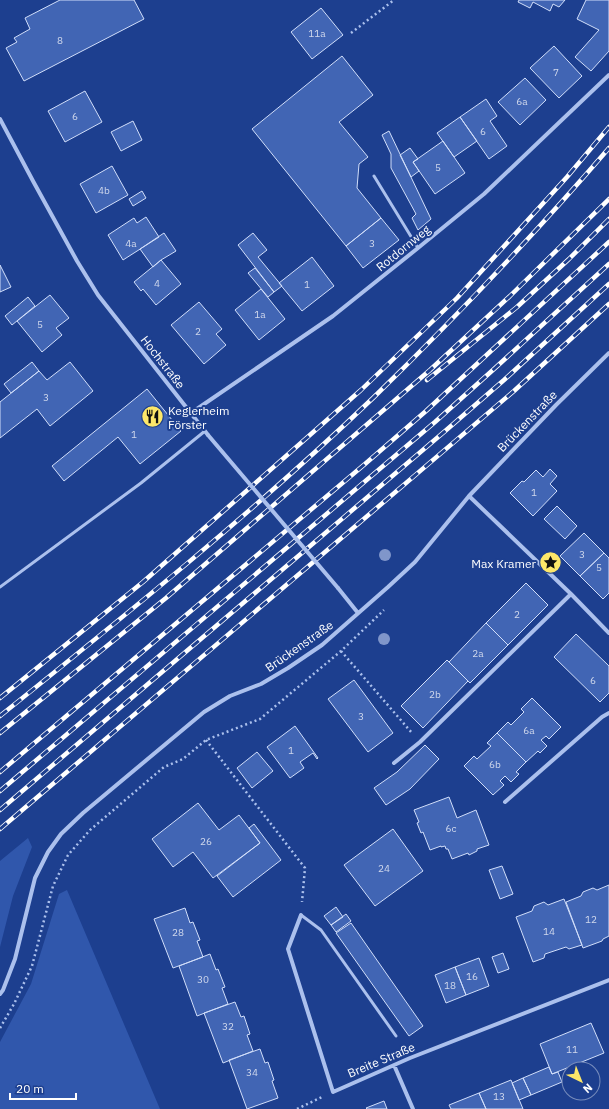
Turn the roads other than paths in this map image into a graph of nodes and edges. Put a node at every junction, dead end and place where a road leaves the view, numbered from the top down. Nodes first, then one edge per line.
1 (609, 75) edge
2 (0, 119) edge
3 (374, 176) dead end
4 (418, 248) junction
5 (609, 353) edge
6 (190, 413) junction
7 (205, 431) junction
8 (469, 496) junction
9 (0, 587) edge
10 (571, 594) junction
11 (358, 613) junction
12 (609, 633) edge
13 (609, 713) edge
14 (394, 763) dead end
15 (505, 802) dead end
16 (302, 916) joint
17 (609, 980) edge
18 (0, 994) edge
19 (396, 1036) dead end
20 (394, 1065) junction
21 (413, 1109) edge

1 - 4 street, Rotdornweg
2 - 6 street, Hochstraße
3 - 4 lane
4 - 6 street, Rotdornweg
5 - 8 street, Brückenstraße
6 - 7 street, Hochstraße
7 - 9 lane
7 - 11 street, Hochstraße, bridge
8 - 10 street
8 - 11 street, Brückenstraße
10 - 12 street
10 - 14 street
11 - 18 street, Brückenstraße
13 - 15 street
16 - 19 lane
16 - 20 street, Breite Straße
17 - 20 street, Breite Straße
20 - 21 street

